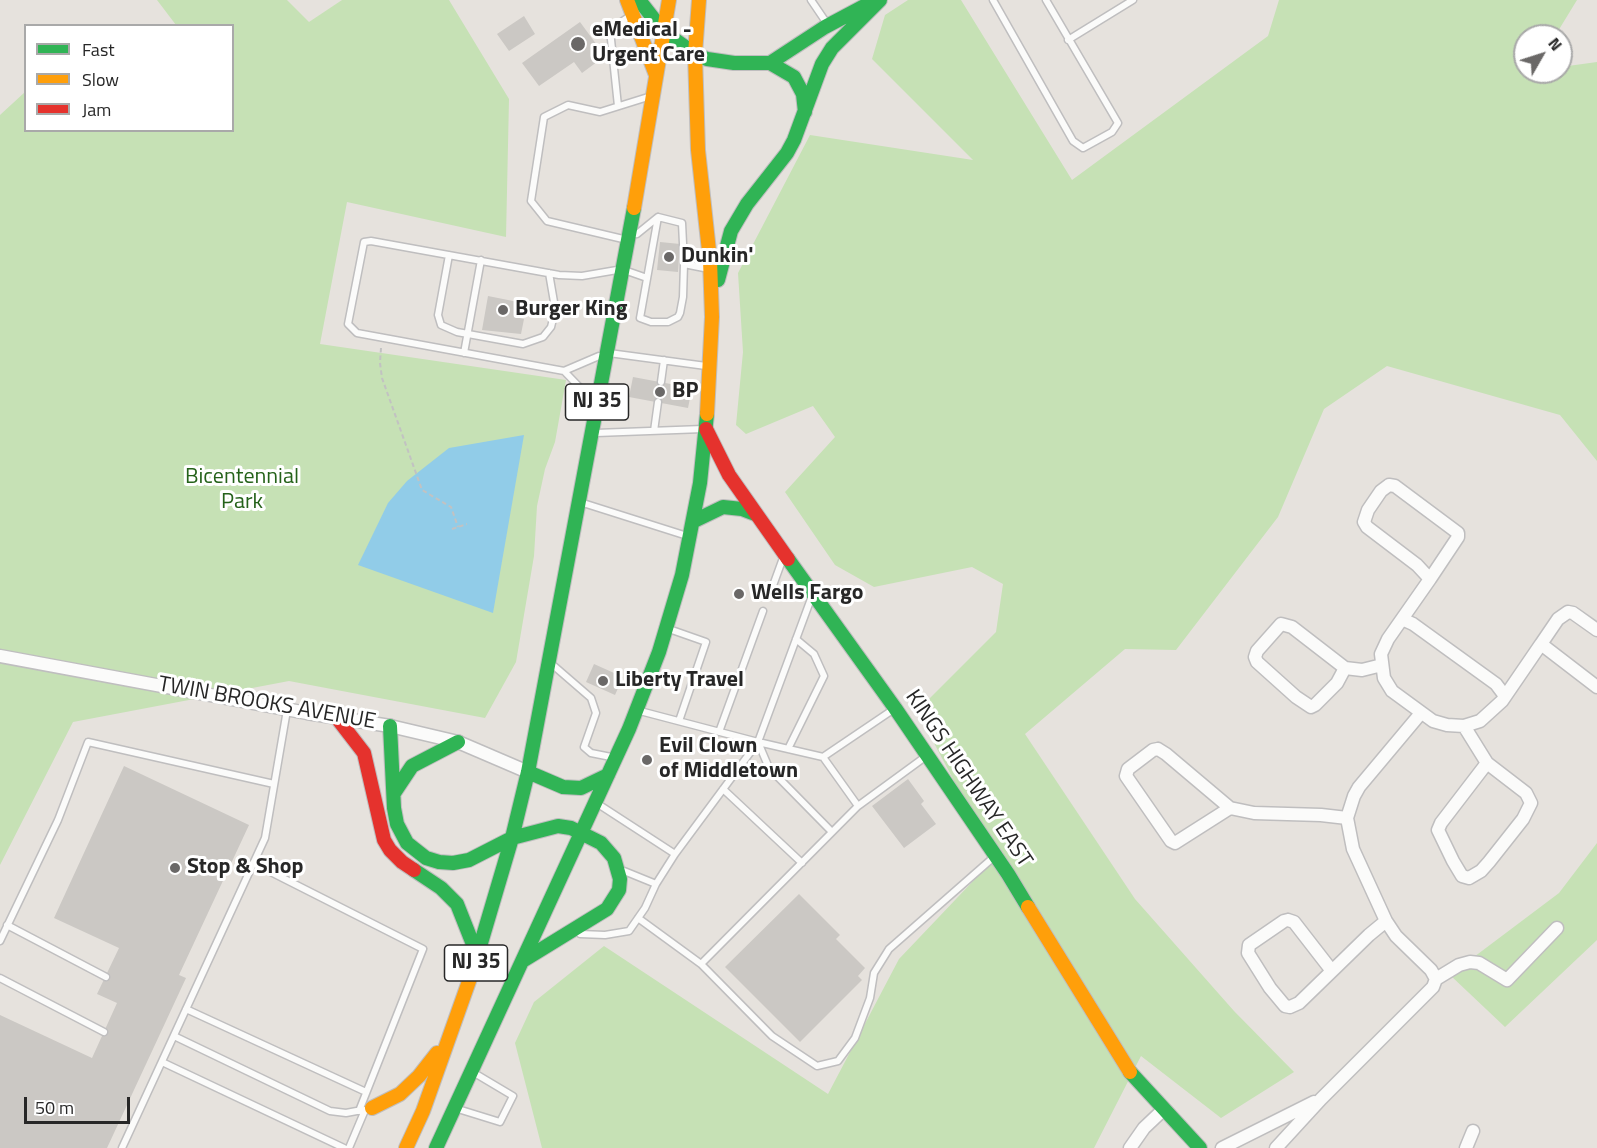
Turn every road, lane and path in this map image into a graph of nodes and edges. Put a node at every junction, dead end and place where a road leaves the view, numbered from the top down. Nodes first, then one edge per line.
1 (627, 0) edge
2 (639, 0) edge
3 (669, 0) edge
4 (699, 0) edge
5 (810, 0) edge
6 (878, 0) edge
7 (993, 0) edge
8 (1046, 0) edge
9 (1133, 0) edge
10 (633, 15) junction
11 (828, 25) junction
12 (664, 32) junction
13 (1068, 40) junction
14 (695, 54) junction
15 (770, 63) junction
16 (657, 77) junction
17 (654, 95) junction
18 (618, 106) junction
19 (806, 112) junction
20 (658, 217) junction
21 (628, 241) junction
22 (449, 255) junction
23 (481, 260) junction
24 (684, 264) junction
25 (622, 269) junction
26 (710, 270) junction
27 (549, 273) junction
28 (646, 278) junction
29 (712, 317) junction
30 (468, 334) junction
31 (381, 338) junction
32 (464, 353) junction
33 (606, 353) junction
34 (664, 360) junction
35 (709, 366) junction
36 (564, 371) junction
37 (661, 382) dead end
38 (658, 402) dead end
39 (597, 405) junction
40 (706, 429) junction
41 (654, 431) junction
42 (592, 433) junction
43 (579, 501) junction
44 (755, 514) junction
45 (694, 521) junction
46 (467, 524) dead end
47 (458, 527) junction
48 (452, 529) dead end
49 (690, 537) junction
50 (784, 554) junction
51 (1430, 579) junction
52 (771, 591) dead end
53 (813, 594) junction
54 (763, 611) dead end
55 (1402, 620) junction
56 (666, 628) junction
57 (1597, 630) edge
58 (796, 639) junction
59 (1541, 644) junction
60 (0, 656) edge
61 (549, 662) junction
62 (1382, 665) junction
63 (1345, 668) junction
64 (1597, 687) edge
65 (1505, 696) junction
66 (895, 708) junction
67 (287, 709) junction
68 (637, 710) junction
69 (1421, 713) junction
70 (337, 718) junction
71 (679, 721) junction
72 (390, 726) junction
73 (1464, 726) junction
74 (719, 732) junction
75 (458, 742) junction
76 (758, 742) junction
77 (788, 749) junction
78 (927, 756) junction
79 (823, 757) junction
80 (616, 758) junction
81 (1487, 763) junction
82 (528, 772) junction
83 (608, 775) junction
84 (274, 784) junction
85 (723, 789) junction
86 (394, 793) junction
87 (596, 803) junction
88 (858, 806) junction
89 (1230, 808) junction
90 (1347, 818) junction
91 (832, 832) junction
92 (581, 835) junction
93 (513, 837) junction
94 (675, 854) junction
95 (995, 855) junction
96 (253, 863) junction
97 (802, 863) junction
98 (619, 869) junction
99 (657, 884) junction
100 (638, 918) junction
101 (1386, 921) junction
102 (8, 925) junction
103 (1557, 928) dead end
104 (567, 934) junction
105 (0, 941) edge
106 (478, 957) junction
107 (524, 960) junction
108 (701, 964) junction
109 (1332, 971) junction
110 (106, 976) dead end
111 (0, 978) edge
112 (1436, 979) junction
113 (186, 1009) junction
114 (104, 1032) dead end
115 (451, 1035) junction
116 (174, 1036) junction
117 (162, 1062) junction
118 (472, 1071) junction
119 (366, 1092) junction
120 (1321, 1099) junction
121 (455, 1108) junction
122 (365, 1110) junction
123 (1163, 1110) junction
124 (1473, 1131) dead end
125 (122, 1148) edge
126 (344, 1148) edge
127 (349, 1148) edge
128 (406, 1148) edge
129 (436, 1148) edge
130 (1130, 1148) edge
131 (1200, 1148) edge
132 (1222, 1148) edge
133 (1276, 1148) edge
134 (1466, 1148) edge

1 - 10 main road
2 - 12 main road
3 - 12 main road, NJ 35
4 - 14 main road, NJ 35
5 - 11 lane
6 - 11 main road
6 - 19 main road
7 - 13 lane
8 - 13 lane
9 - 13 lane
10 - 16 main road
10 - 18 lane
11 - 15 main road
12 - 14 main road
12 - 16 main road, NJ 35
14 - 15 main road
14 - 26 main road, NJ 35
15 - 19 main road
16 - 17 main road, NJ 35
17 - 18 lane
17 - 21 main road, NJ 35
18 - 21 lane
19 - 29 main road
20 - 21 lane
20 - 24 lane
20 - 28 lane
21 - 25 main road, NJ 35
22 - 23 lane
22 - 30 lane
22 - 31 lane
23 - 27 lane
23 - 30 lane
24 - 26 lane
24 - 28 lane
25 - 27 lane
25 - 28 lane
25 - 33 main road, NJ 35
26 - 29 main road, NJ 35
27 - 30 lane
29 - 35 main road, NJ 35
30 - 32 lane
31 - 32 lane
31 - 47 path
32 - 36 lane
33 - 34 lane
33 - 36 lane
33 - 39 main road, NJ 35
34 - 35 lane
34 - 37 lane
35 - 40 main road, NJ 35
36 - 39 lane
38 - 41 lane
39 - 42 main road, NJ 35
40 - 41 lane
40 - 44 main road, KINGS HIGHWAY EAST
40 - 45 main road, NJ 35
41 - 42 lane
42 - 43 main road, NJ 35
43 - 49 lane
43 - 61 main road, NJ 35
44 - 45 main road
44 - 50 main road, KINGS HIGHWAY EAST
45 - 49 main road, NJ 35
46 - 47 path
47 - 48 path
49 - 56 main road, NJ 35
50 - 52 lane
50 - 53 main road, KINGS HIGHWAY EAST
51 - 51 street
51 - 55 street
53 - 58 lane
53 - 66 main road, KINGS HIGHWAY EAST
54 - 74 lane
55 - 62 street
55 - 65 street
56 - 68 main road, NJ 35
56 - 71 lane
57 - 59 street
58 - 76 lane
58 - 77 lane
59 - 64 street
59 - 65 street
60 - 67 street, TWIN BROOKS AVENUE
61 - 80 lane
61 - 82 main road, NJ 35
62 - 63 street
62 - 69 street
63 - 63 street
65 - 73 street
66 - 78 main road, KINGS HIGHWAY EAST
66 - 79 lane
67 - 70 street, TWIN BROOKS AVENUE
67 - 84 lane
68 - 71 lane
68 - 80 main road, NJ 35
69 - 73 street
69 - 90 street
70 - 72 street, TWIN BROOKS AVENUE
70 - 106 main road
71 - 74 lane
72 - 75 street, TWIN BROOKS AVENUE
72 - 86 main road
73 - 81 street
74 - 76 lane
75 - 82 street, TWIN BROOKS AVENUE
75 - 86 main road
76 - 77 lane
76 - 85 lane
76 - 91 lane
77 - 79 lane
78 - 88 lane
78 - 95 main road, KINGS HIGHWAY EAST
79 - 88 lane
80 - 83 main road, NJ 35
81 - 81 street
82 - 83 main road
82 - 93 main road, NJ 35
83 - 87 main road, NJ 35
84 - 96 lane
84 - 102 lane
85 - 94 lane
85 - 97 lane
86 - 93 main road
87 - 92 main road, NJ 35
87 - 94 lane
88 - 91 lane
89 - 89 street
89 - 90 street
90 - 101 street
91 - 97 lane
92 - 93 main road
92 - 98 main road
92 - 107 main road, NJ 35
93 - 106 main road, NJ 35
94 - 99 lane
95 - 108 lane
95 - 123 main road, KINGS HIGHWAY EAST
96 - 113 lane
96 - 119 lane
97 - 108 lane
98 - 99 lane
98 - 104 main road
99 - 100 lane
100 - 104 lane
100 - 108 lane
101 - 109 street
101 - 112 street
102 - 105 lane
102 - 110 lane
103 - 112 street
104 - 107 main road
106 - 115 main road, NJ 35
107 - 118 main road, NJ 35
109 - 109 street
111 - 114 lane
112 - 120 street
113 - 116 lane
113 - 119 lane
115 - 122 main road
115 - 128 main road, NJ 35
116 - 117 lane
116 - 122 lane
117 - 125 lane
117 - 126 lane
118 - 121 main road, NJ 35
118 - 121 lane
119 - 122 lane
120 - 132 street
120 - 133 street
121 - 129 main road, NJ 35
122 - 127 lane
123 - 130 street
123 - 131 main road, KINGS HIGHWAY EAST
124 - 134 street

